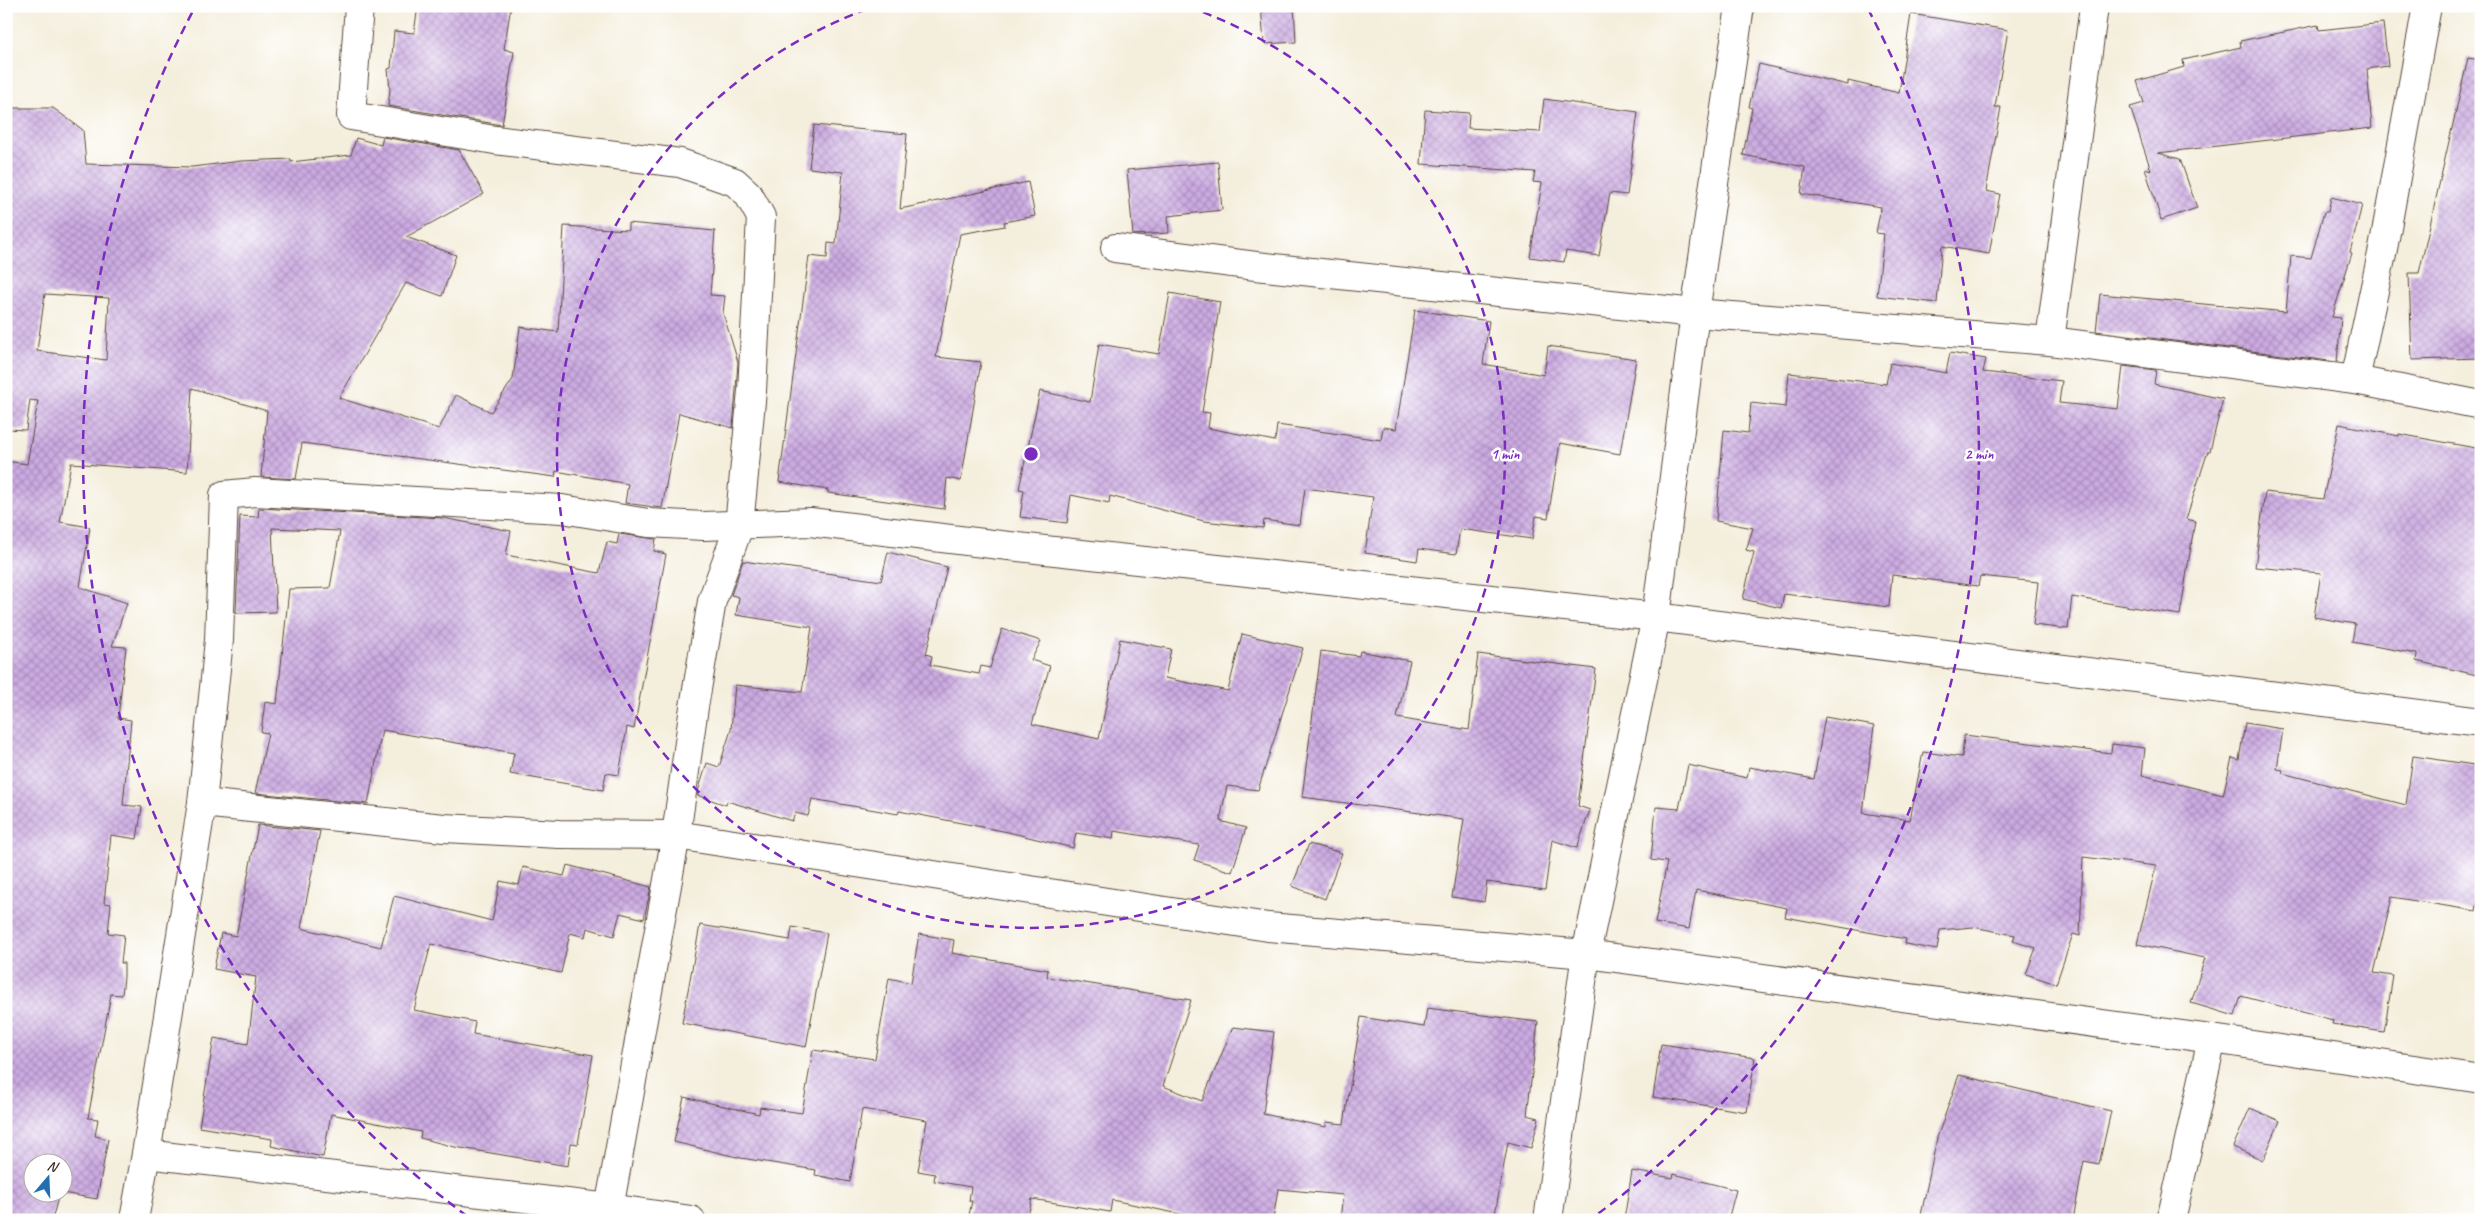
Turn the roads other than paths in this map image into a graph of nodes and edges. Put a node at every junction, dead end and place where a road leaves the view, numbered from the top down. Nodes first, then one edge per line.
1 (359, 6) edge
2 (1740, 6) edge
3 (2094, 6) edge
4 (2427, 6) edge
5 (1115, 248) dead end
6 (1695, 313) junction
7 (2050, 341) junction
8 (2355, 380) junction
9 (2481, 405) edge
10 (739, 526) junction
11 (1656, 617) junction
12 (2481, 722) edge
13 (202, 803) junction
14 (676, 834) junction
15 (1586, 954) junction
16 (2212, 1040) junction
17 (2481, 1079) edge
18 (146, 1154) junction
19 (608, 1214) edge
20 (134, 1220) edge
21 (691, 1220) edge
22 (1548, 1220) edge
23 (2171, 1220) edge

1 - 10 street
2 - 6 street
3 - 7 street
4 - 8 street
5 - 6 street
6 - 7 street
6 - 11 street
7 - 8 street
8 - 9 street
10 - 11 street
10 - 13 street
10 - 14 street
11 - 12 street
11 - 15 street
13 - 14 street
13 - 18 street
14 - 15 street
14 - 19 street
15 - 16 street
15 - 22 street
16 - 17 street
16 - 23 street
18 - 19 street
18 - 20 street
19 - 21 street

